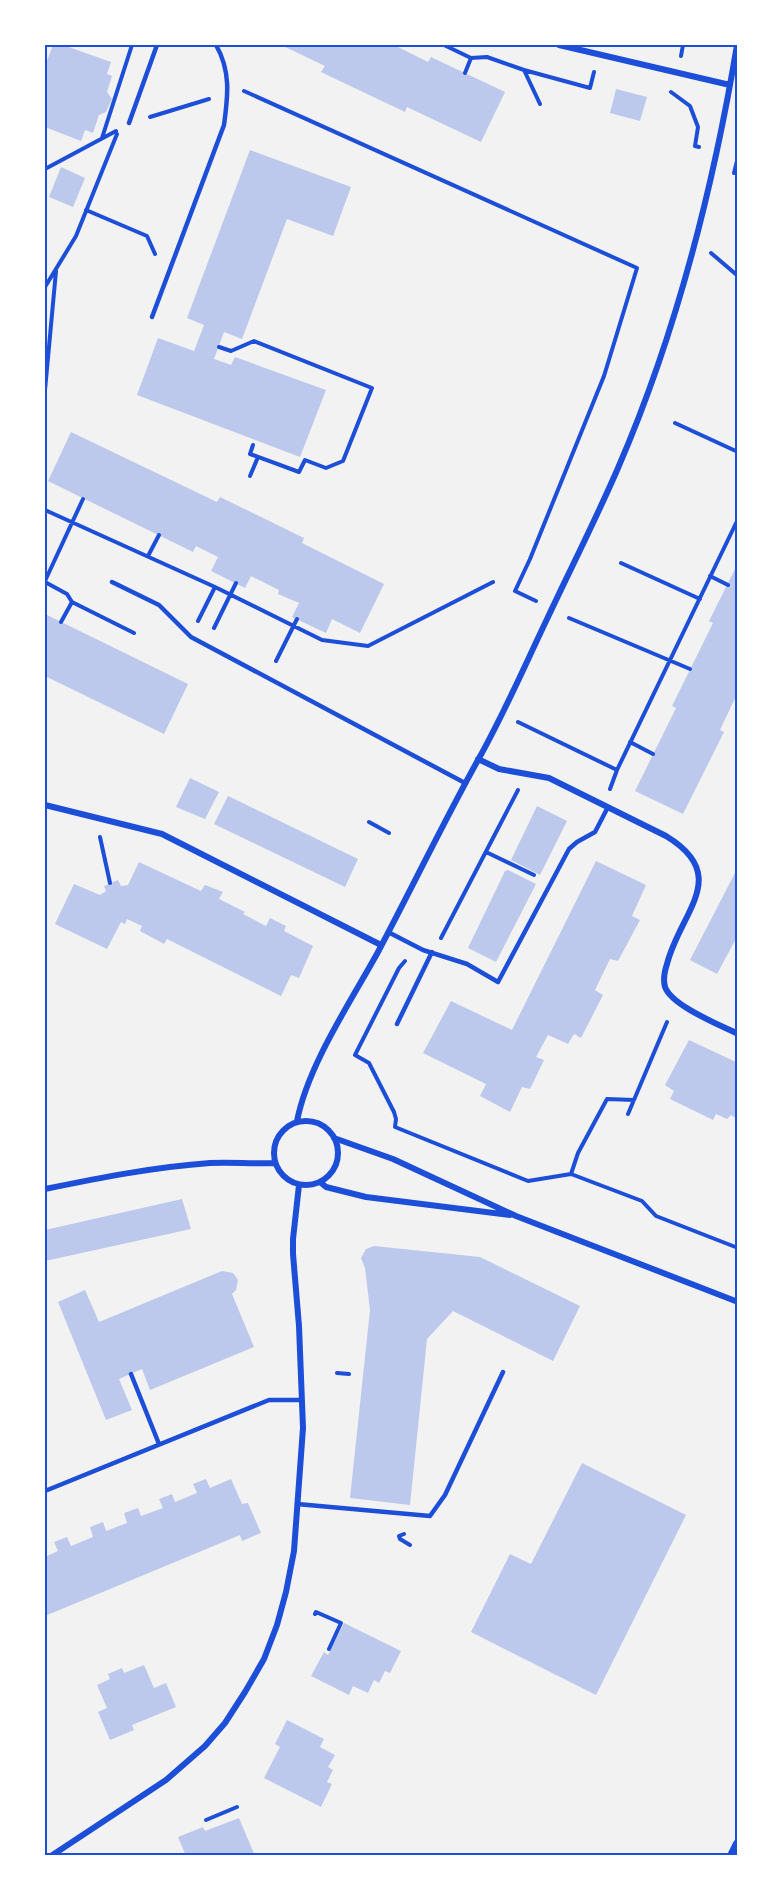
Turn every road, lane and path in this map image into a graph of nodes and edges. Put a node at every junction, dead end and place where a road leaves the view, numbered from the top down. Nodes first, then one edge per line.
1 (132, 45) edge
2 (157, 45) edge
3 (216, 45) edge
4 (444, 45) edge
5 (559, 45) edge
6 (667, 45) edge
7 (676, 45) edge
8 (737, 45) edge
9 (471, 58) junction
10 (524, 70) junction
11 (465, 73) dead end
12 (603, 74) dead end
13 (730, 85) junction
14 (663, 90) dead end
15 (228, 93) junction
16 (540, 104) dead end
17 (129, 123) joint
18 (102, 138) junction
19 (716, 151) junction
20 (45, 170) edge
21 (86, 210) junction
22 (696, 241) junction
23 (56, 269) junction
24 (738, 276) edge
25 (167, 279) junction
26 (45, 287) edge
27 (152, 317) dead end
28 (219, 347) dead end
29 (45, 390) edge
30 (675, 423) dead end
31 (253, 445) dead end
32 (738, 452) edge
33 (258, 457) junction
34 (250, 476) dead end
35 (83, 499) dead end
36 (45, 510) edge
37 (738, 519) edge
38 (72, 522) junction
39 (159, 535) dead end
40 (148, 556) junction
41 (621, 563) dead end
42 (710, 576) junction
43 (45, 581) edge
44 (112, 582) dead end
45 (493, 582) dead end
46 (236, 583) dead end
47 (728, 585) dead end
48 (215, 587) junction
49 (231, 594) junction
50 (699, 599) junction
51 (72, 602) junction
52 (552, 609) junction
53 (297, 619) dead end
54 (61, 622) dead end
55 (294, 626) junction
56 (134, 633) dead end
57 (191, 637) junction
58 (206, 645) junction
59 (670, 661) junction
60 (690, 669) dead end
61 (268, 678) junction
62 (501, 714) junction
63 (630, 742) junction
64 (653, 754) dead end
65 (478, 759) junction
66 (617, 770) junction
67 (465, 783) junction
68 (609, 790) dead end
69 (527, 791) dead end
70 (45, 805) edge
71 (608, 807) junction
72 (99, 818) junction
73 (369, 822) dead end
74 (389, 833) dead end
75 (486, 852) junction
76 (110, 883) dead end
77 (550, 883) junction
78 (388, 932) junction
79 (441, 939) dead end
80 (381, 945) junction
81 (432, 952) junction
82 (405, 961) dead end
83 (667, 1022) dead end
84 (397, 1024) dead end
85 (738, 1034) edge
86 (634, 1100) junction
87 (628, 1114) dead end
88 (297, 1121) junction
89 (334, 1138) junction
90 (275, 1163) junction
91 (571, 1174) junction
92 (320, 1182) junction
93 (299, 1185) junction
94 (45, 1189) edge
95 (516, 1216) junction
96 (738, 1248) edge
97 (738, 1302) edge
98 (338, 1372) dead end
99 (503, 1372) dead end
100 (131, 1374) dead end
101 (349, 1374) dead end
102 (301, 1400) junction
103 (159, 1444) junction
104 (45, 1491) edge
105 (297, 1504) junction
106 (402, 1534) dead end
107 (410, 1545) dead end
108 (315, 1614) dead end
109 (329, 1649) dead end
110 (237, 1806) dead end
111 (206, 1820) dead end
112 (738, 1844) edge
113 (51, 1856) edge
114 (732, 1856) edge

1 - 18 path
2 - 17 lane
3 - 15 lane
4 - 9 path
5 - 13 street
6 - 7 path
8 - 13 street
9 - 10 path
9 - 11 path
10 - 12 path
10 - 16 path
13 - 19 street
14 - 19 path
15 - 17 path
15 - 25 lane
15 - 52 path
18 - 20 path
18 - 21 path
19 - 22 street
21 - 23 path
21 - 25 path
22 - 24 path
22 - 52 street
23 - 26 path
23 - 29 path
25 - 27 lane
28 - 33 path
30 - 32 path
31 - 33 path
33 - 34 path
35 - 38 path
36 - 38 path
37 - 42 path
38 - 40 path
38 - 43 path
39 - 40 path
40 - 48 path
41 - 50 path
42 - 47 path
42 - 50 path
43 - 51 path
44 - 57 lane
45 - 55 path
46 - 49 path
48 - 49 path
48 - 57 path
49 - 55 path
49 - 58 path
50 - 59 path
51 - 54 path
51 - 56 path
52 - 59 path
52 - 62 street
53 - 55 path
55 - 61 path
57 - 58 lane
58 - 61 lane
59 - 60 path
59 - 63 path
61 - 67 lane
62 - 65 street
62 - 66 path
63 - 64 path
63 - 66 path
65 - 67 street
65 - 71 street
66 - 68 path
67 - 78 street
69 - 75 path
70 - 72 street
71 - 77 lane
71 - 85 street
72 - 76 path
72 - 80 street
73 - 74 path
75 - 77 path
75 - 79 path
77 - 81 lane
78 - 80 street
78 - 81 lane
80 - 88 street
81 - 84 lane
82 - 91 path
83 - 86 path
86 - 87 path
86 - 91 path
88 - 89 street
88 - 90 street
89 - 92 street
89 - 95 street
90 - 93 street
90 - 94 street
91 - 96 path
92 - 93 street
92 - 95 street
93 - 102 street
95 - 97 street
98 - 101 path
99 - 105 lane
100 - 103 lane
102 - 103 lane
102 - 105 street
103 - 104 lane
105 - 113 street
106 - 107 path
108 - 109 path
110 - 111 path
112 - 114 street

